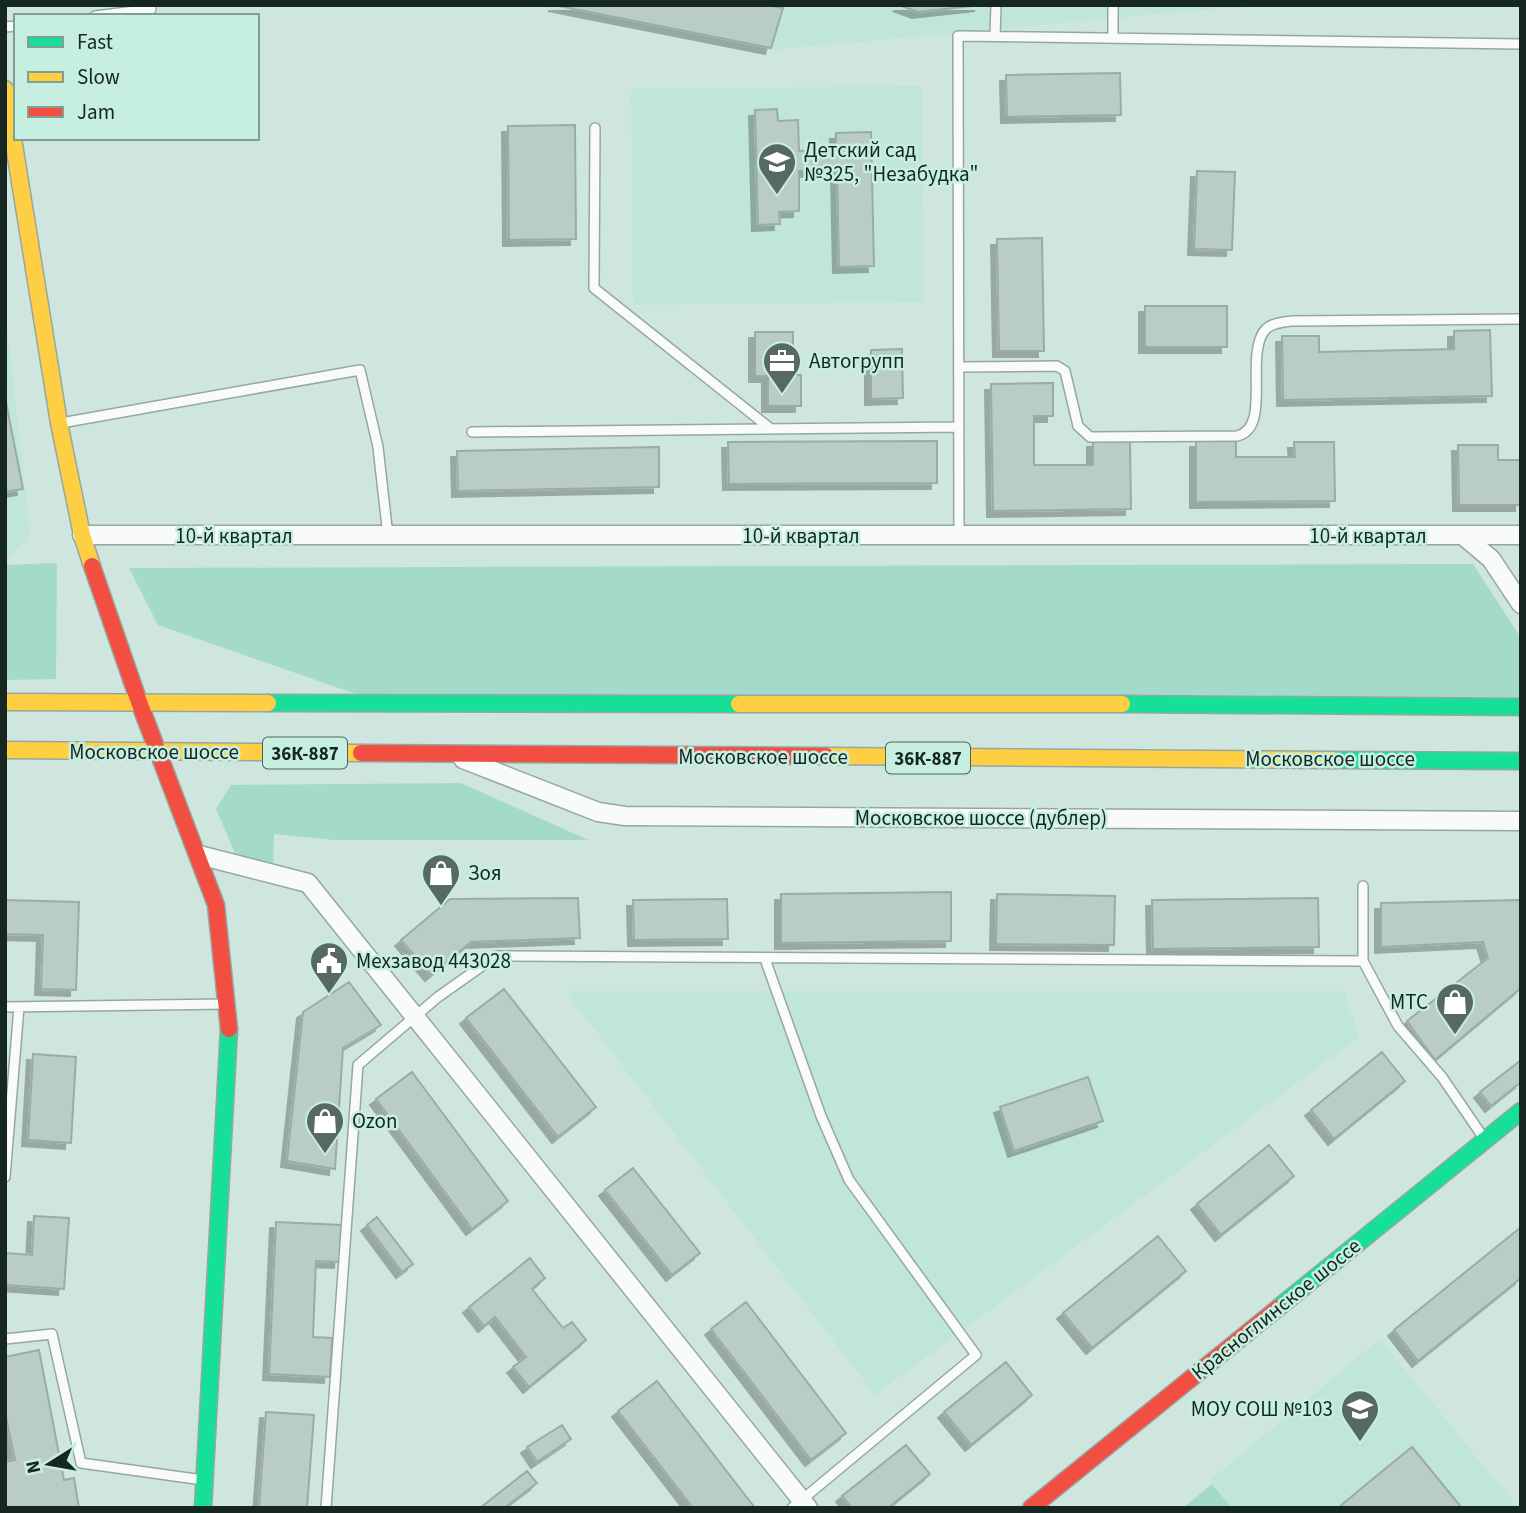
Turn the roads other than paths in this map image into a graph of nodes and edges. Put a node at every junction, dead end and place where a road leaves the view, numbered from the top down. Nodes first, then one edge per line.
1 (150, 5) edge
2 (996, 5) edge
3 (1113, 5) edge
4 (111, 14) edge
5 (995, 36) junction
6 (1113, 38) junction
7 (1521, 44) edge
8 (5, 89) edge
9 (595, 128) dead end
10 (1521, 319) edge
11 (959, 367) junction
12 (59, 423) junction
13 (959, 427) junction
14 (771, 429) junction
15 (472, 432) dead end
16 (82, 535) junction
17 (959, 536) junction
18 (1521, 536) edge
19 (388, 537) junction
20 (1465, 537) junction
21 (1521, 604) edge
22 (5, 702) edge
23 (139, 702) junction
24 (1521, 707) edge
25 (5, 750) edge
26 (157, 751) junction
27 (453, 755) junction
28 (1521, 761) edge
29 (1521, 821) edge
30 (199, 855) junction
31 (1363, 886) dead end
32 (765, 959) junction
33 (1363, 961) junction
34 (229, 1004) junction
35 (5, 1007) edge
36 (19, 1007) junction
37 (416, 1016) junction
38 (1521, 1111) edge
39 (1485, 1139) junction
40 (5, 1177) edge
41 (5, 1339) edge
42 (205, 1480) junction
43 (801, 1505) edge
44 (203, 1508) edge
45 (326, 1508) edge
46 (1031, 1508) edge

1 - 4 lane
2 - 5 lane
3 - 6 lane
5 - 6 lane
5 - 11 lane
6 - 7 lane
8 - 12 main road
9 - 14 lane
10 - 11 lane
11 - 13 lane
12 - 16 main road
12 - 19 lane
13 - 14 lane
13 - 17 lane
14 - 15 lane
16 - 19 street, 10-й квартал
16 - 23 main road
17 - 19 street, 10-й квартал
17 - 20 street, 10-й квартал
18 - 20 street, 10-й квартал
20 - 21 street
22 - 23 main road
23 - 24 main road
23 - 26 main road
25 - 26 main road, Московское шоссе / 36К-887
26 - 27 main road, Московское шоссе / 36К-887
26 - 30 main road
27 - 28 main road, Московское шоссе / 36К-887
27 - 29 street, Московское шоссе (дублер)
30 - 34 main road
30 - 37 street
31 - 33 lane
32 - 33 lane
32 - 37 lane
32 - 43 lane
33 - 39 lane
34 - 36 lane
34 - 42 main road
35 - 36 lane
36 - 40 lane
37 - 43 street
37 - 45 lane
38 - 39 main road, Красноглинское шоссе
39 - 46 main road, Красноглинское шоссе
41 - 42 lane
42 - 44 main road

